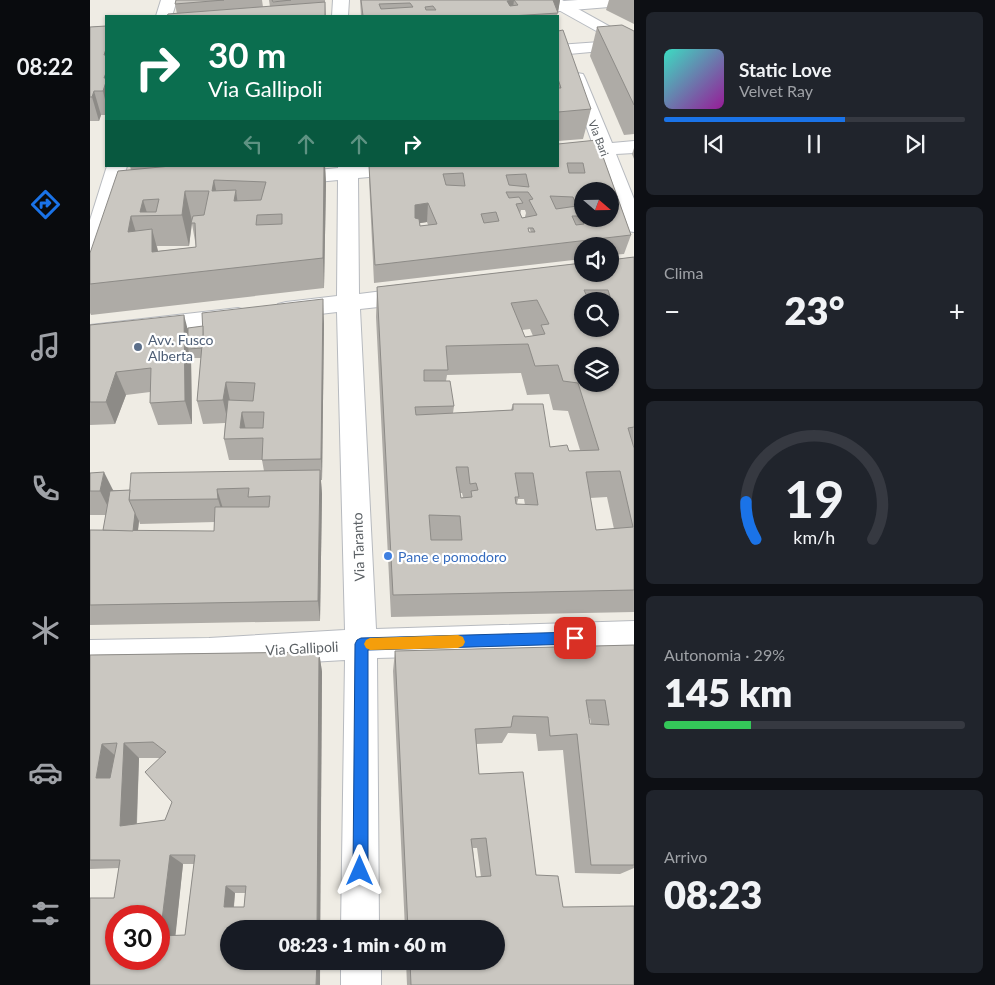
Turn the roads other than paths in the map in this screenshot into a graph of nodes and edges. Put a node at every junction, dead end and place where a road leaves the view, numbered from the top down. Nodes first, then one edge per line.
1 (169, 0) edge
2 (341, 0) edge
3 (634, 0) edge
4 (617, 1) edge
5 (557, 3) edge
6 (518, 9) edge
7 (164, 15) edge
8 (340, 15) edge
9 (632, 46) edge
10 (562, 50) edge
11 (634, 148) edge
12 (604, 150) junction
13 (559, 154) edge
14 (117, 167) edge
15 (405, 167) edge
16 (348, 170) edge
17 (271, 180) edge
18 (634, 226) edge
19 (90, 254) edge
20 (440, 292) edge
21 (348, 303) junction
22 (90, 334) edge
23 (634, 636) edge
24 (361, 644) junction
25 (90, 655) edge
26 (360, 920) edge
27 (361, 970) edge
28 (361, 985) edge

1 - 7 street
2 - 8 street
3 - 4 street
4 - 5 street
5 - 6 street
5 - 9 street
9 - 10 street
10 - 12 street, Via Bari
11 - 12 street
12 - 13 street
12 - 18 street, Via Bari
14 - 19 street
15 - 16 street
16 - 17 street
16 - 21 street, Via Taranto
20 - 21 street
21 - 22 street
21 - 24 street, Via Taranto
23 - 24 street, Via Gallipoli
24 - 25 street, Via Gallipoli
24 - 26 street, Via Taranto
27 - 28 street

